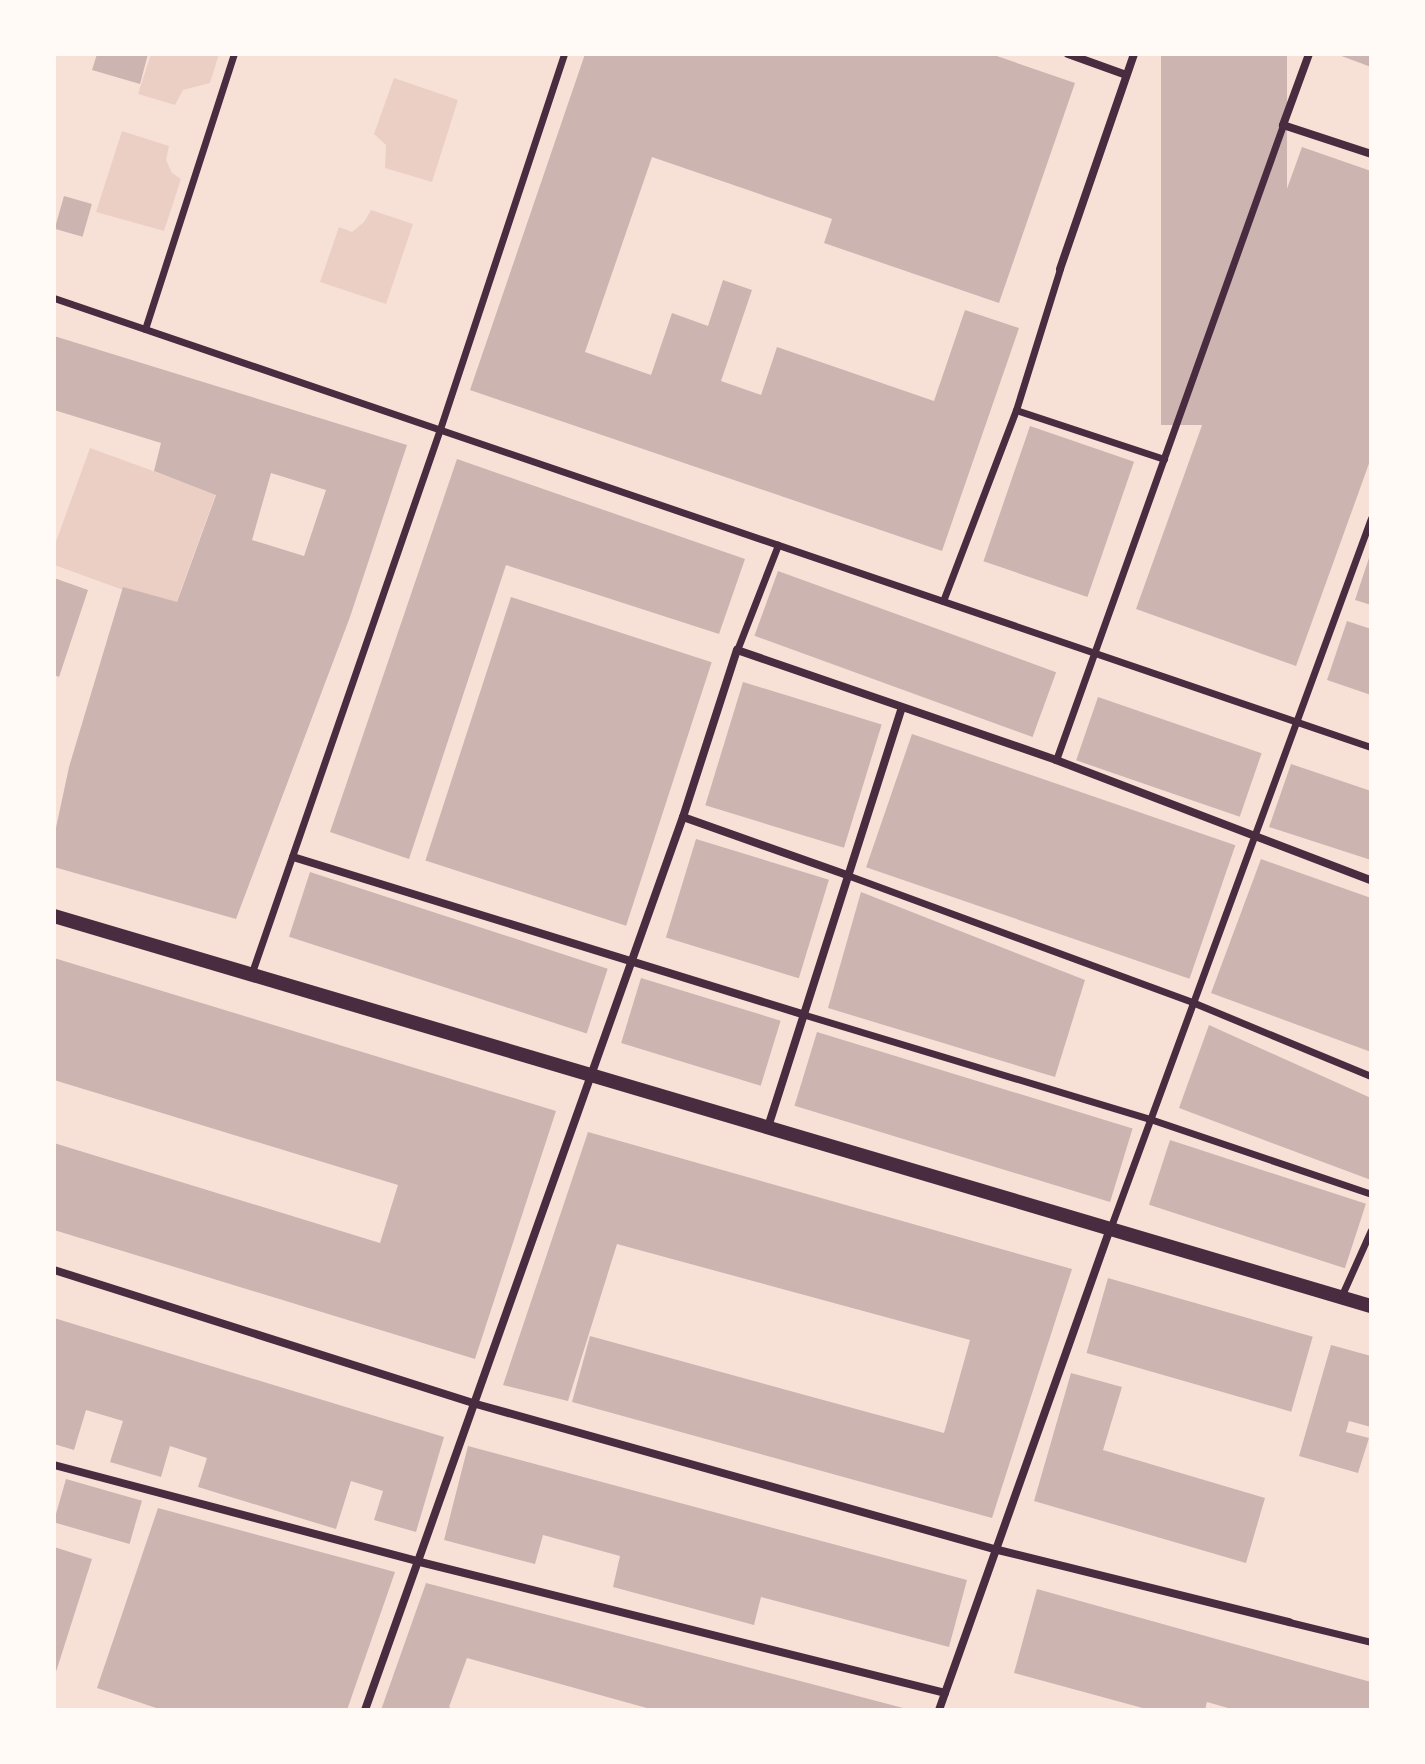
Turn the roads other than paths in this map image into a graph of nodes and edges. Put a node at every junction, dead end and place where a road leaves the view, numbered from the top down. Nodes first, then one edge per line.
1 (234, 54) edge
2 (564, 54) edge
3 (1068, 54) edge
4 (1134, 54) edge
5 (1309, 54) edge
6 (1126, 75) junction
7 (1283, 125) junction
8 (1371, 154) edge
9 (1060, 269) joint
10 (54, 298) edge
11 (145, 329) junction
12 (1016, 410) junction
13 (440, 429) junction
14 (1164, 459) junction
15 (1371, 518) edge
16 (778, 545) junction
17 (943, 601) junction
18 (737, 650) junction
19 (1094, 653) junction
20 (901, 709) junction
21 (1294, 721) junction
22 (1371, 747) edge
23 (1056, 760) junction
24 (683, 817) junction
25 (1252, 835) junction
26 (293, 857) junction
27 (847, 875) junction
28 (1371, 880) edge
29 (54, 916) edge
30 (632, 960) junction
31 (251, 975) junction
32 (1192, 1002) junction
33 (802, 1014) junction
34 (590, 1075) junction
35 (1371, 1076) edge
36 (1150, 1119) junction
37 (768, 1127) junction
38 (1371, 1194) edge
39 (1110, 1229) junction
40 (1371, 1230) edge
41 (54, 1270) edge
42 (1341, 1297) junction
43 (1371, 1306) edge
44 (476, 1404) junction
45 (54, 1465) edge
46 (998, 1550) junction
47 (420, 1562) junction
48 (1289, 1622) joint
49 (1371, 1642) edge
50 (945, 1693) junction
51 (365, 1710) edge
52 (939, 1710) edge

1 - 11 street
2 - 13 street
3 - 6 street
4 - 6 street
5 - 7 street
6 - 9 street
7 - 8 street
7 - 14 street
9 - 12 street
10 - 11 street
11 - 13 street
12 - 14 street
12 - 17 street
13 - 16 street
13 - 26 street
14 - 19 street
15 - 21 street
16 - 17 street
16 - 18 street
17 - 19 street
18 - 20 street
18 - 24 street
19 - 21 street
19 - 23 street
20 - 23 street
20 - 27 street
21 - 22 street
21 - 25 street
23 - 25 street
24 - 27 street
24 - 30 street
25 - 28 street
25 - 32 street
26 - 30 street
26 - 31 street
27 - 32 street
27 - 33 street
29 - 31 street
30 - 33 street
30 - 34 street
31 - 34 street
32 - 35 street
32 - 36 street
33 - 36 street
33 - 37 street
34 - 37 street
34 - 44 street
36 - 38 street
36 - 39 street
37 - 39 street
39 - 42 street
39 - 46 street
40 - 42 street
41 - 44 street
42 - 43 street
44 - 46 street
44 - 47 street
45 - 47 street
46 - 48 street
46 - 50 street
47 - 50 street
47 - 51 street
48 - 49 street
50 - 52 street

